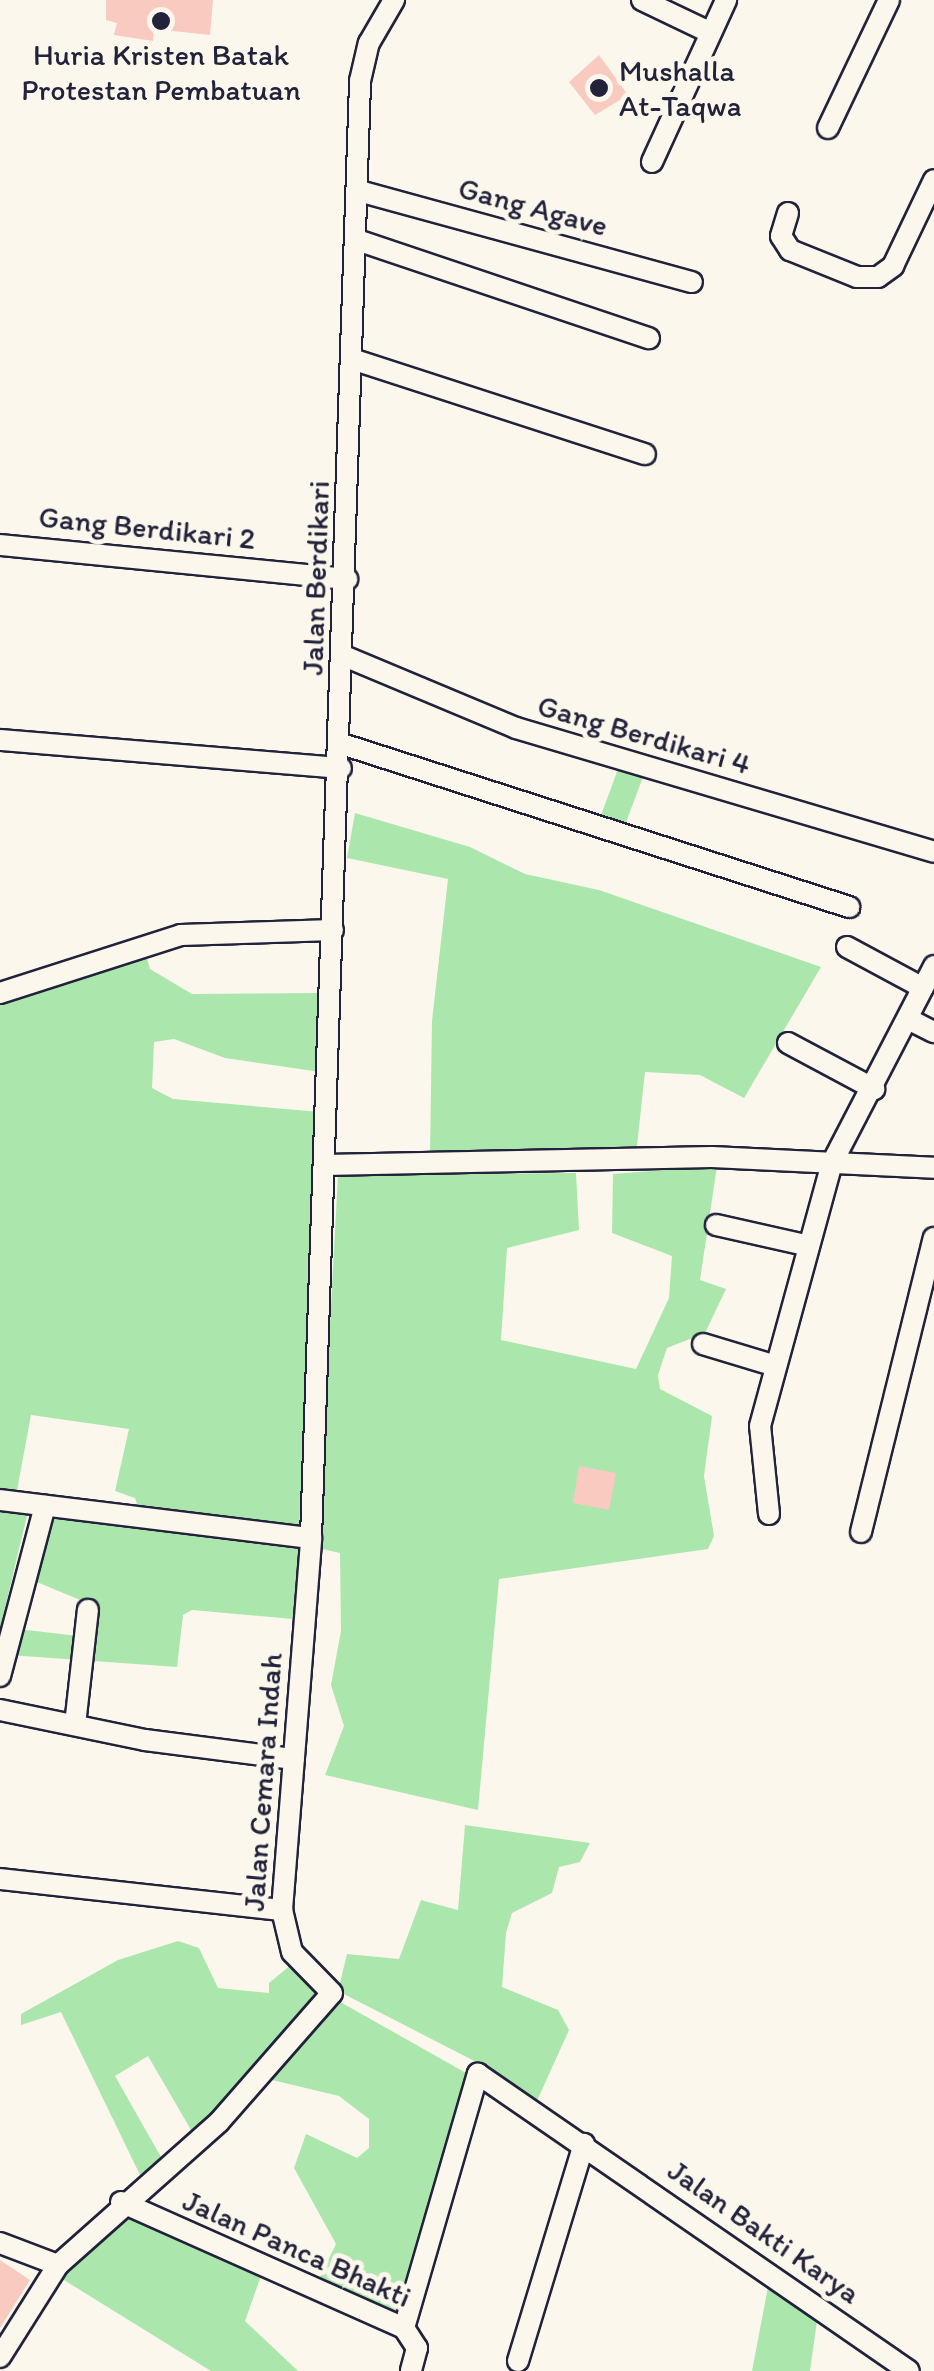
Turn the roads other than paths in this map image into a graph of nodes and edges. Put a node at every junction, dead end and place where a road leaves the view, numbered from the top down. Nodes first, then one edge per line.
1 (394, 0) edge
2 (642, 0) edge
3 (726, 0) edge
4 (889, 0) edge
5 (709, 32) junction
6 (828, 128) dead end
7 (652, 162) dead end
8 (934, 180) edge
9 (359, 190) junction
10 (788, 213) dead end
11 (357, 240) junction
12 (692, 282) dead end
13 (648, 338) dead end
14 (352, 360) junction
15 (646, 454) dead end
16 (0, 545) edge
17 (346, 580) junction
18 (344, 656) junction
19 (0, 740) edge
20 (342, 744) junction
21 (341, 768) junction
22 (934, 852) edge
23 (849, 907) dead end
24 (334, 930) junction
25 (847, 946) dead end
26 (934, 966) edge
27 (923, 988) junction
28 (0, 993) edge
29 (908, 1019) junction
30 (934, 1032) edge
31 (788, 1043) dead end
32 (874, 1089) junction
33 (832, 1163) junction
34 (325, 1165) junction
35 (934, 1168) edge
36 (716, 1225) dead end
37 (934, 1238) edge
38 (809, 1246) junction
39 (703, 1344) dead end
40 (776, 1366) junction
41 (0, 1500) edge
42 (46, 1506) junction
43 (768, 1514) dead end
44 (861, 1532) dead end
45 (311, 1538) junction
46 (88, 1610) dead end
47 (0, 1676) edge
48 (0, 1710) edge
49 (75, 1725) junction
50 (294, 1759) junction
51 (0, 1879) edge
52 (282, 1910) junction
53 (584, 2144) junction
54 (121, 2202) junction
55 (0, 2243) edge
56 (58, 2265) junction
57 (404, 2328) junction
58 (0, 2357) edge
59 (518, 2362) dead end
60 (411, 2371) edge
61 (909, 2371) edge

1 - 9 street, Jalan Berdikari
2 - 5 street
3 - 5 street
4 - 6 street
5 - 7 street
8 - 10 street
9 - 11 street, Jalan Berdikari
9 - 12 street, Gang Agave
11 - 13 street
11 - 14 street, Jalan Berdikari
14 - 15 street
14 - 17 street, Jalan Berdikari
16 - 17 street, Gang Berdikari 2
17 - 18 street, Jalan Berdikari
18 - 20 street, Jalan Berdikari
18 - 22 street, Gang Berdikari 4
19 - 21 street
20 - 21 street, Jalan Berdikari
20 - 23 street
21 - 24 street, Jalan Berdikari
24 - 28 street
24 - 34 street, Jalan Berdikari
25 - 27 street
26 - 27 street
27 - 29 street
29 - 30 street
29 - 32 street
31 - 32 street
32 - 33 street
33 - 34 street
33 - 35 street
33 - 38 street
34 - 45 street, Jalan Cemara Indah
36 - 38 street
37 - 44 street
38 - 40 street
39 - 40 street
40 - 43 street
41 - 42 street
42 - 45 street
42 - 47 street
45 - 50 street, Jalan Cemara Indah
46 - 49 street
48 - 49 street
49 - 50 street
50 - 52 street, Jalan Cemara Indah
51 - 52 street
52 - 54 street, Jalan Cemara Indah
53 - 57 street, Jalan Bakti Karya
53 - 59 street
53 - 61 street, Jalan Bakti Karya
54 - 56 street, Jalan Cemara Indah
54 - 57 street, Jalan Panca Bhakti
55 - 56 street
56 - 58 street, Jalan Cemara Indah
57 - 60 street, Jalan Panca Bhakti

